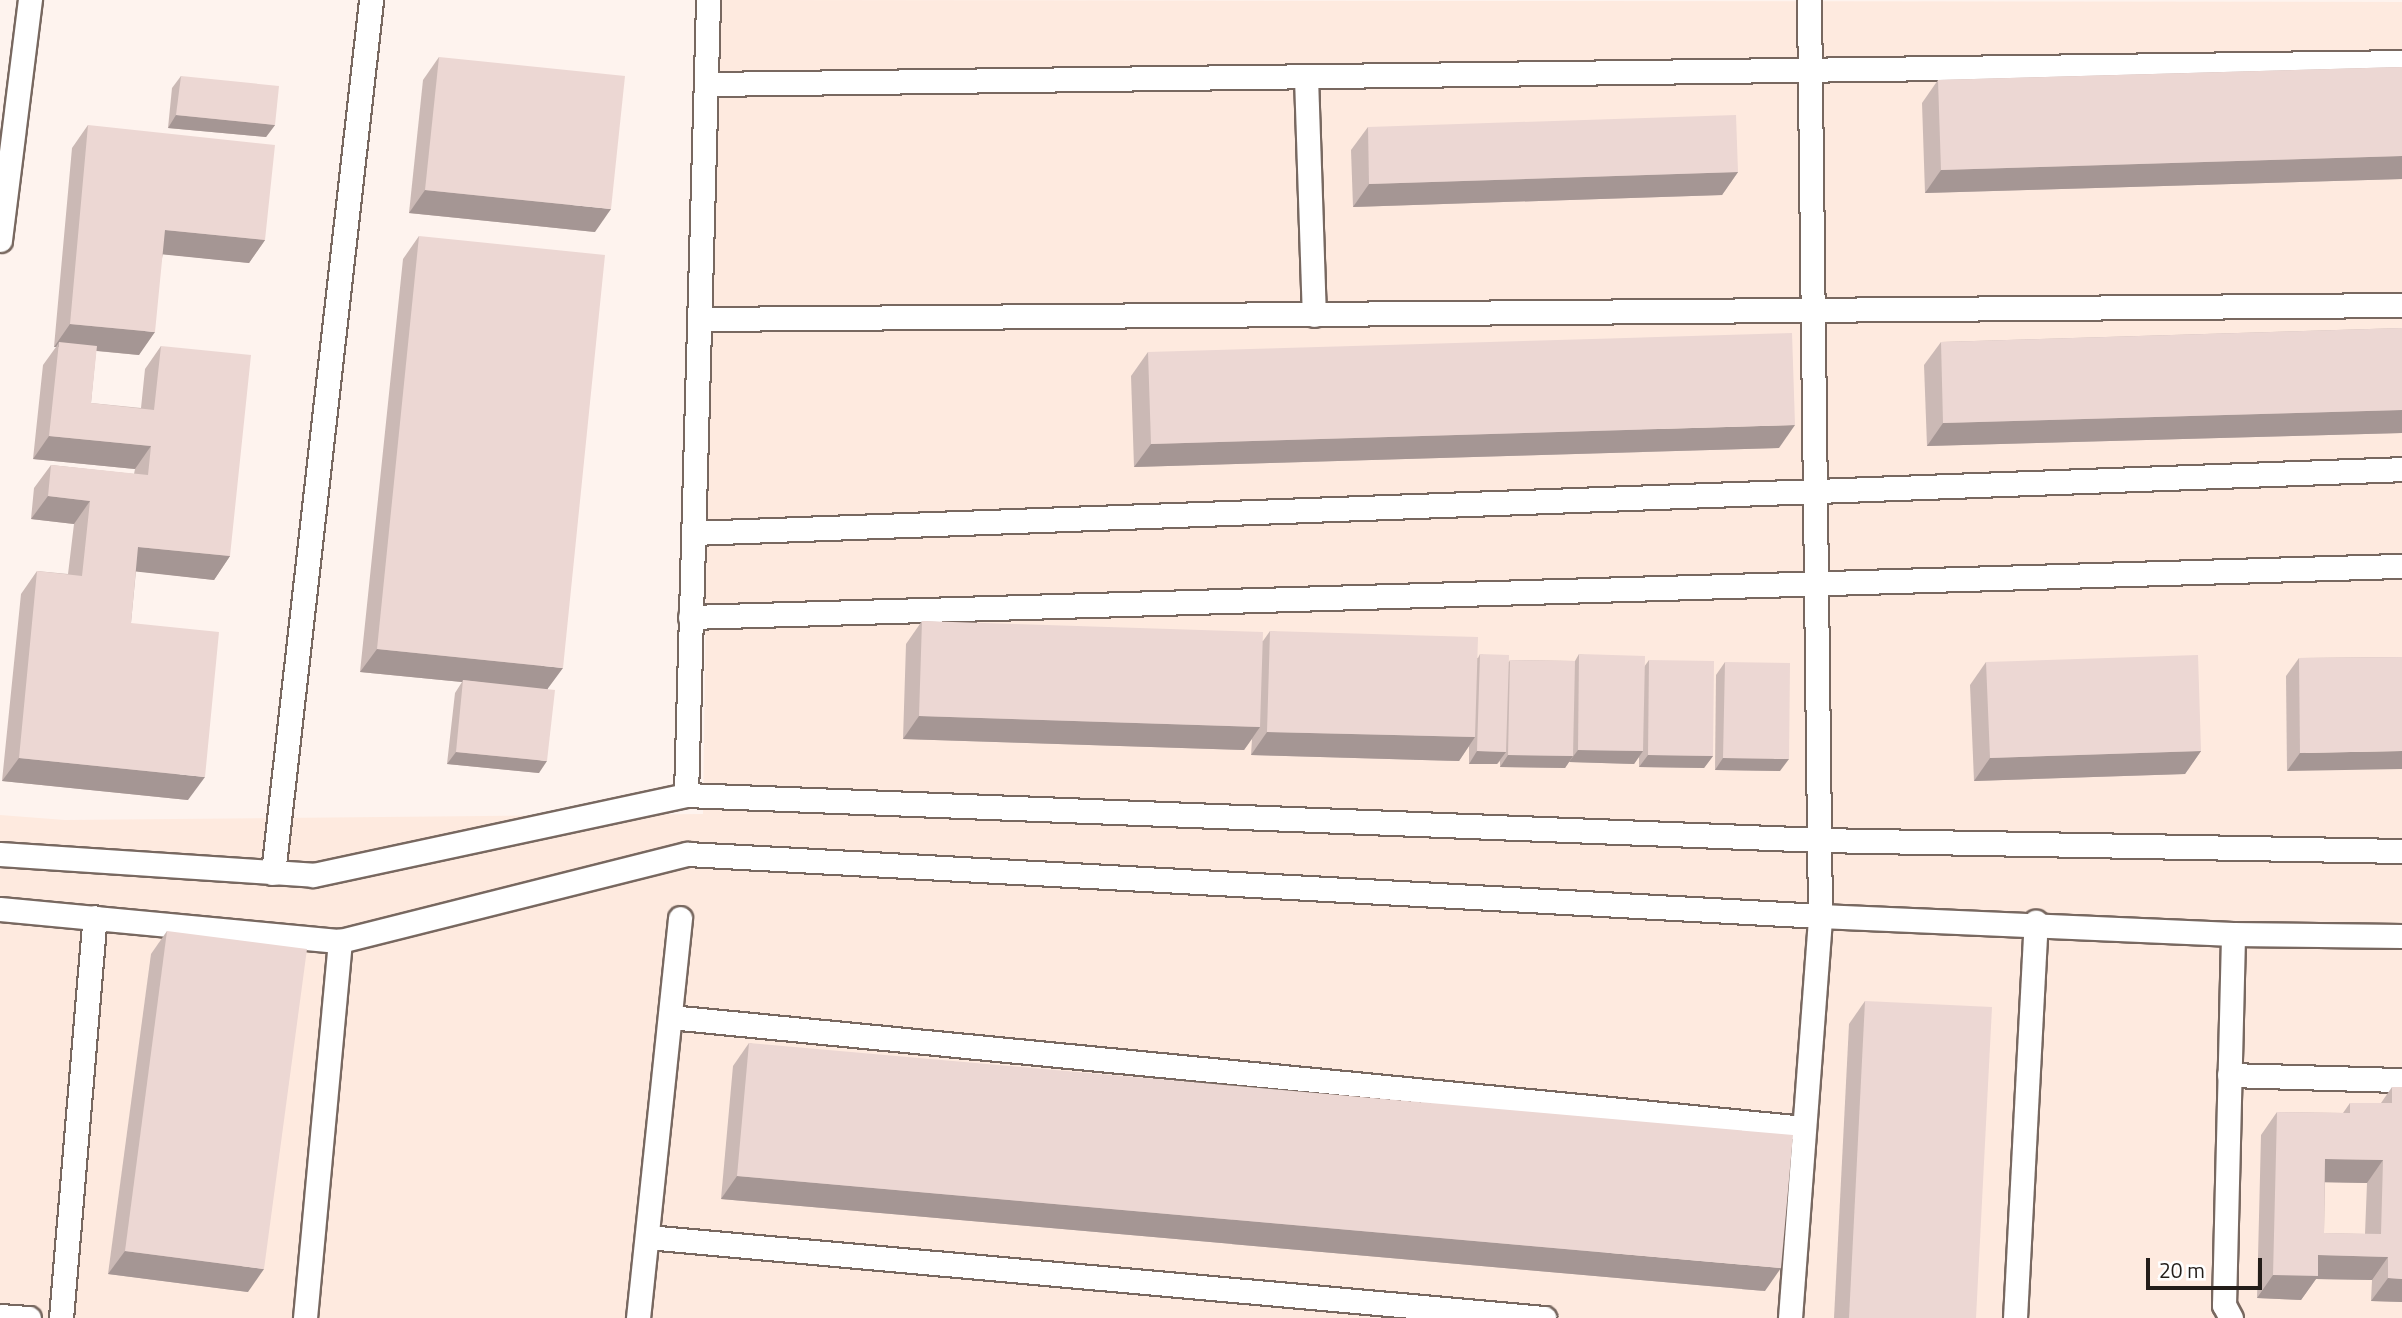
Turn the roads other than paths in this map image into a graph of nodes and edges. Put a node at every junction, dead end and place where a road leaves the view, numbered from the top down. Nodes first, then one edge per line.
1 (30, 0) edge
2 (371, 0) edge
3 (708, 0) edge
4 (1809, 0) edge
5 (2402, 62) edge
6 (1811, 70) junction
7 (1306, 76) junction
8 (706, 84) junction
9 (0, 240) edge
10 (2402, 305) edge
11 (1814, 311) junction
12 (1314, 315) junction
13 (699, 319) junction
14 (2402, 469) edge
15 (1815, 493) junction
16 (693, 533) junction
17 (2402, 566) edge
18 (1817, 584) junction
19 (691, 617) junction
20 (686, 794) junction
21 (1819, 840) junction
22 (2402, 851) edge
23 (0, 853) edge
24 (273, 873) junction
25 (0, 909) edge
26 (1820, 916) junction
27 (95, 917) junction
28 (680, 918) dead end
29 (2036, 922) junction
30 (2233, 934) junction
31 (2402, 936) edge
32 (340, 941) junction
33 (670, 1017) junction
34 (2229, 1075) junction
35 (2402, 1080) edge
36 (1804, 1128) junction
37 (647, 1237) junction
38 (0, 1315) edge
39 (29, 1318) edge
40 (61, 1318) edge
41 (305, 1318) edge
42 (638, 1318) edge
43 (1544, 1318) edge
44 (1790, 1318) edge
45 (2015, 1318) edge
46 (2231, 1318) edge

1 - 9 lane
2 - 24 lane
3 - 8 lane
4 - 6 lane
5 - 6 lane
6 - 7 lane
6 - 11 lane
7 - 8 lane
7 - 12 lane
8 - 13 lane
10 - 11 lane
11 - 12 lane
11 - 15 lane
12 - 13 lane
13 - 16 lane
14 - 15 lane
15 - 16 lane
15 - 18 lane
16 - 19 lane
17 - 18 lane
18 - 19 lane
18 - 21 lane
19 - 20 lane
20 - 21 lane
20 - 24 lane
21 - 22 lane
21 - 26 lane
23 - 24 lane
25 - 27 lane
26 - 29 lane
26 - 32 lane
26 - 36 lane
27 - 32 lane
27 - 40 lane
28 - 33 lane
29 - 30 lane
29 - 45 lane
30 - 31 lane
30 - 34 lane
32 - 41 lane
33 - 36 lane
33 - 37 lane
34 - 35 lane
34 - 46 lane
36 - 44 lane
37 - 42 lane
37 - 43 lane
38 - 39 lane

